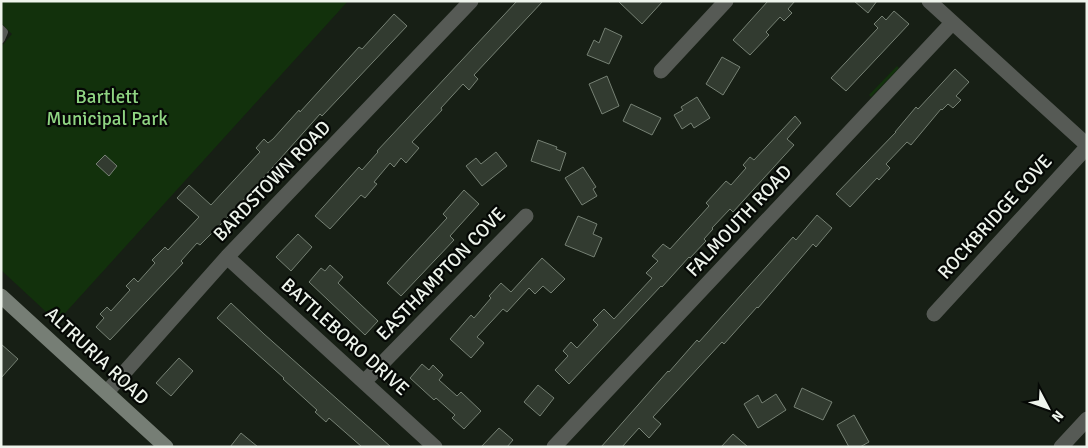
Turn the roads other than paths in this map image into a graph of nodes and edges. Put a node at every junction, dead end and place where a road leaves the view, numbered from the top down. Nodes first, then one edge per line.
1 (471, 1) edge
2 (726, 1) edge
3 (928, 1) edge
4 (952, 23) junction
5 (1, 29) edge
6 (1, 39) edge
7 (661, 71) dead end
8 (1087, 146) edge
9 (526, 216) dead end
10 (227, 257) junction
11 (3, 300) edge
12 (934, 314) dead end
13 (364, 382) junction
14 (107, 392) junction
15 (1087, 419) edge
16 (166, 447) edge
17 (435, 447) edge
18 (554, 447) edge
19 (1061, 447) edge

1 - 10 street, BARDSTOWN ROAD
2 - 7 street
3 - 4 street
4 - 8 street
4 - 18 street, FALMOUTH ROAD
5 - 6 lane
8 - 12 street, ROCKBRIDGE COVE
9 - 13 street, EASTHAMPTON COVE
10 - 13 street, BATTLEBORO DRIVE
10 - 14 street, BARDSTOWN ROAD
11 - 14 street, ALTRURIA ROAD
13 - 17 street, BATTLEBORO DRIVE
14 - 16 street, ALTRURIA ROAD
15 - 19 street

